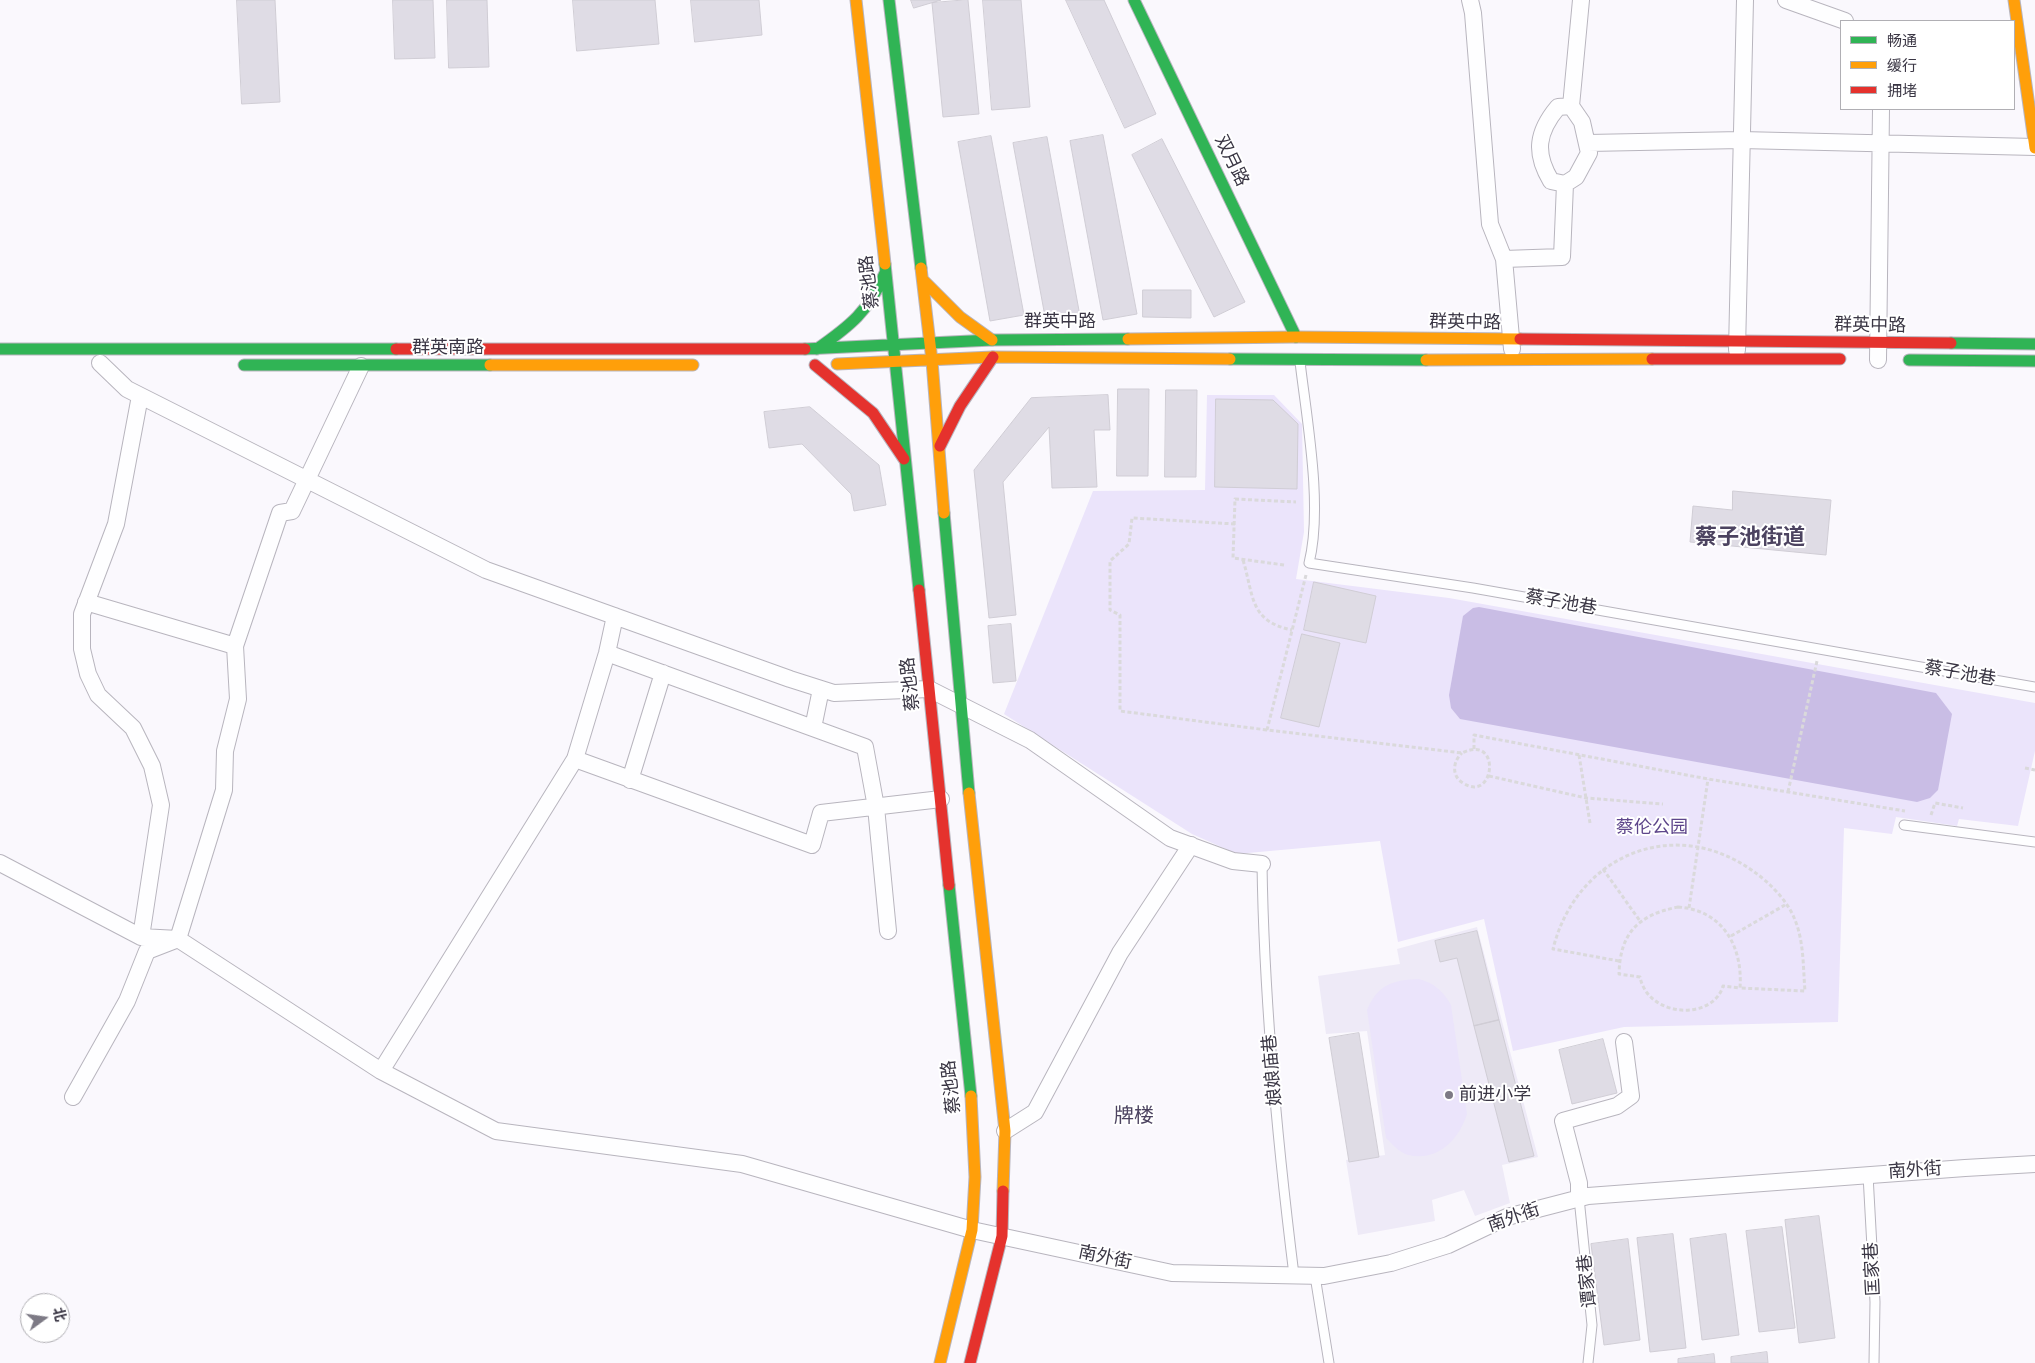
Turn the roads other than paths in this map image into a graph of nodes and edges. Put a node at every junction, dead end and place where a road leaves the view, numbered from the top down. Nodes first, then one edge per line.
1 (856, 0) edge
2 (889, 0) edge
3 (1134, 0) edge
4 (1470, 0) edge
5 (1581, 0) edge
6 (1746, 0) edge
7 (1786, 0) edge
8 (2014, 0) edge
9 (2023, 0) edge
10 (1842, 20) edge
11 (2028, 81) edge
12 (1570, 106) junction
13 (1882, 110) edge
14 (1741, 140) junction
15 (1588, 143) junction
16 (1881, 144) junction
17 (2035, 148) edge
18 (1565, 184) junction
19 (1504, 259) junction
20 (886, 272) junction
21 (923, 280) junction
22 (992, 340) junction
23 (1512, 341) junction
24 (1738, 342) junction
25 (930, 344) junction
26 (2035, 344) edge
27 (894, 346) junction
28 (0, 349) edge
29 (817, 349) junction
30 (1298, 349) junction
31 (1882, 356) junction
32 (993, 357) junction
33 (1513, 359) junction
34 (1736, 359) junction
35 (1850, 360) dead end
36 (932, 361) junction
37 (2035, 361) edge
38 (96, 363) joint
39 (120, 363) dead end
40 (896, 363) junction
41 (236, 365) dead end
42 (706, 365) dead end
43 (361, 366) junction
44 (140, 396) junction
45 (938, 450) junction
46 (906, 463) junction
47 (306, 479) junction
48 (86, 602) junction
49 (614, 616) junction
50 (235, 646) junction
51 (607, 653) junction
52 (663, 673) junction
53 (2035, 687) edge
54 (821, 689) junction
55 (929, 689) junction
56 (958, 703) junction
57 (813, 728) junction
58 (574, 760) junction
59 (630, 780) junction
60 (941, 799) junction
61 (876, 807) junction
62 (1904, 825) dead end
63 (2035, 842) edge
64 (1190, 845) junction
65 (0, 863) edge
66 (1262, 864) joint
67 (888, 931) dead end
68 (141, 937) junction
69 (178, 938) junction
70 (1624, 1042) dead end
71 (381, 1071) junction
72 (73, 1097) dead end
73 (1005, 1130) junction
74 (2035, 1164) edge
75 (1868, 1175) junction
76 (1579, 1198) junction
77 (972, 1230) junction
78 (1002, 1236) junction
79 (1294, 1275) junction
80 (1315, 1276) junction
81 (940, 1363) edge
82 (970, 1363) edge
83 (1329, 1363) edge
84 (1588, 1363) edge
85 (1874, 1363) edge

1 - 20 main road, 蔡池路
2 - 21 main road
3 - 30 main road, 双月路
4 - 19 street
5 - 12 street
6 - 14 street
7 - 10 street
8 - 11 main road
9 - 11 main road
11 - 17 main road
12 - 15 street
12 - 18 street
13 - 16 street
14 - 15 street
14 - 16 street
14 - 24 street
15 - 18 street
16 - 17 street
16 - 31 street
18 - 19 street
19 - 23 street
20 - 27 main road, 蔡池路
20 - 29 main road
21 - 22 main road
21 - 25 main road
22 - 25 main road, 群英中路
22 - 30 main road, 群英中路
23 - 24 main road, 群英中路
23 - 30 main road, 群英中路
23 - 33 street
24 - 31 main road, 群英中路
24 - 34 street
25 - 27 main road, 群英中路
25 - 36 main road
26 - 31 main road, 群英中路
27 - 29 main road, 群英南路
27 - 40 main road, 蔡池路
28 - 29 main road, 群英南路
30 - 32 main road, 群英中路
30 - 33 main road, 群英中路
30 - 53 lane, 蔡子池巷
31 - 37 main road, 群英中路
32 - 36 main road, 群英中路
32 - 45 main road
33 - 34 main road, 群英中路
34 - 35 main road, 群英中路
36 - 40 main road, 群英中路
36 - 45 main road
38 - 39 main road
38 - 44 street
40 - 46 main road, 蔡池路
40 - 46 main road
41 - 43 main road, 群英南路
42 - 43 main road, 群英南路
43 - 47 street
44 - 47 street
44 - 48 street
45 - 56 main road
46 - 55 main road, 蔡池路
47 - 49 street
47 - 50 street
48 - 50 street
48 - 68 street
49 - 51 street
49 - 54 street
50 - 69 street
51 - 52 street
51 - 58 street
52 - 57 street
52 - 59 street
54 - 55 street
54 - 57 street
55 - 56 street
55 - 60 main road, 蔡池路
56 - 64 street
56 - 73 main road
57 - 61 street
58 - 59 street
58 - 71 street
59 - 61 street
60 - 61 street
60 - 77 main road, 蔡池路
61 - 67 street
62 - 63 lane
64 - 66 street
64 - 73 street
65 - 68 street
66 - 79 lane, 娘娘庙巷
68 - 69 street
69 - 71 street, 南外街
69 - 72 street
70 - 76 street
71 - 77 street, 南外街
73 - 78 main road
74 - 75 street, 南外街
75 - 76 street, 南外街
75 - 85 lane, 匡家巷
76 - 80 street, 南外街
76 - 84 lane, 谭家巷
77 - 78 street, 南外街
77 - 81 main road, 蔡池路
78 - 79 street, 南外街
78 - 82 main road
79 - 80 street, 南外街
80 - 83 lane

